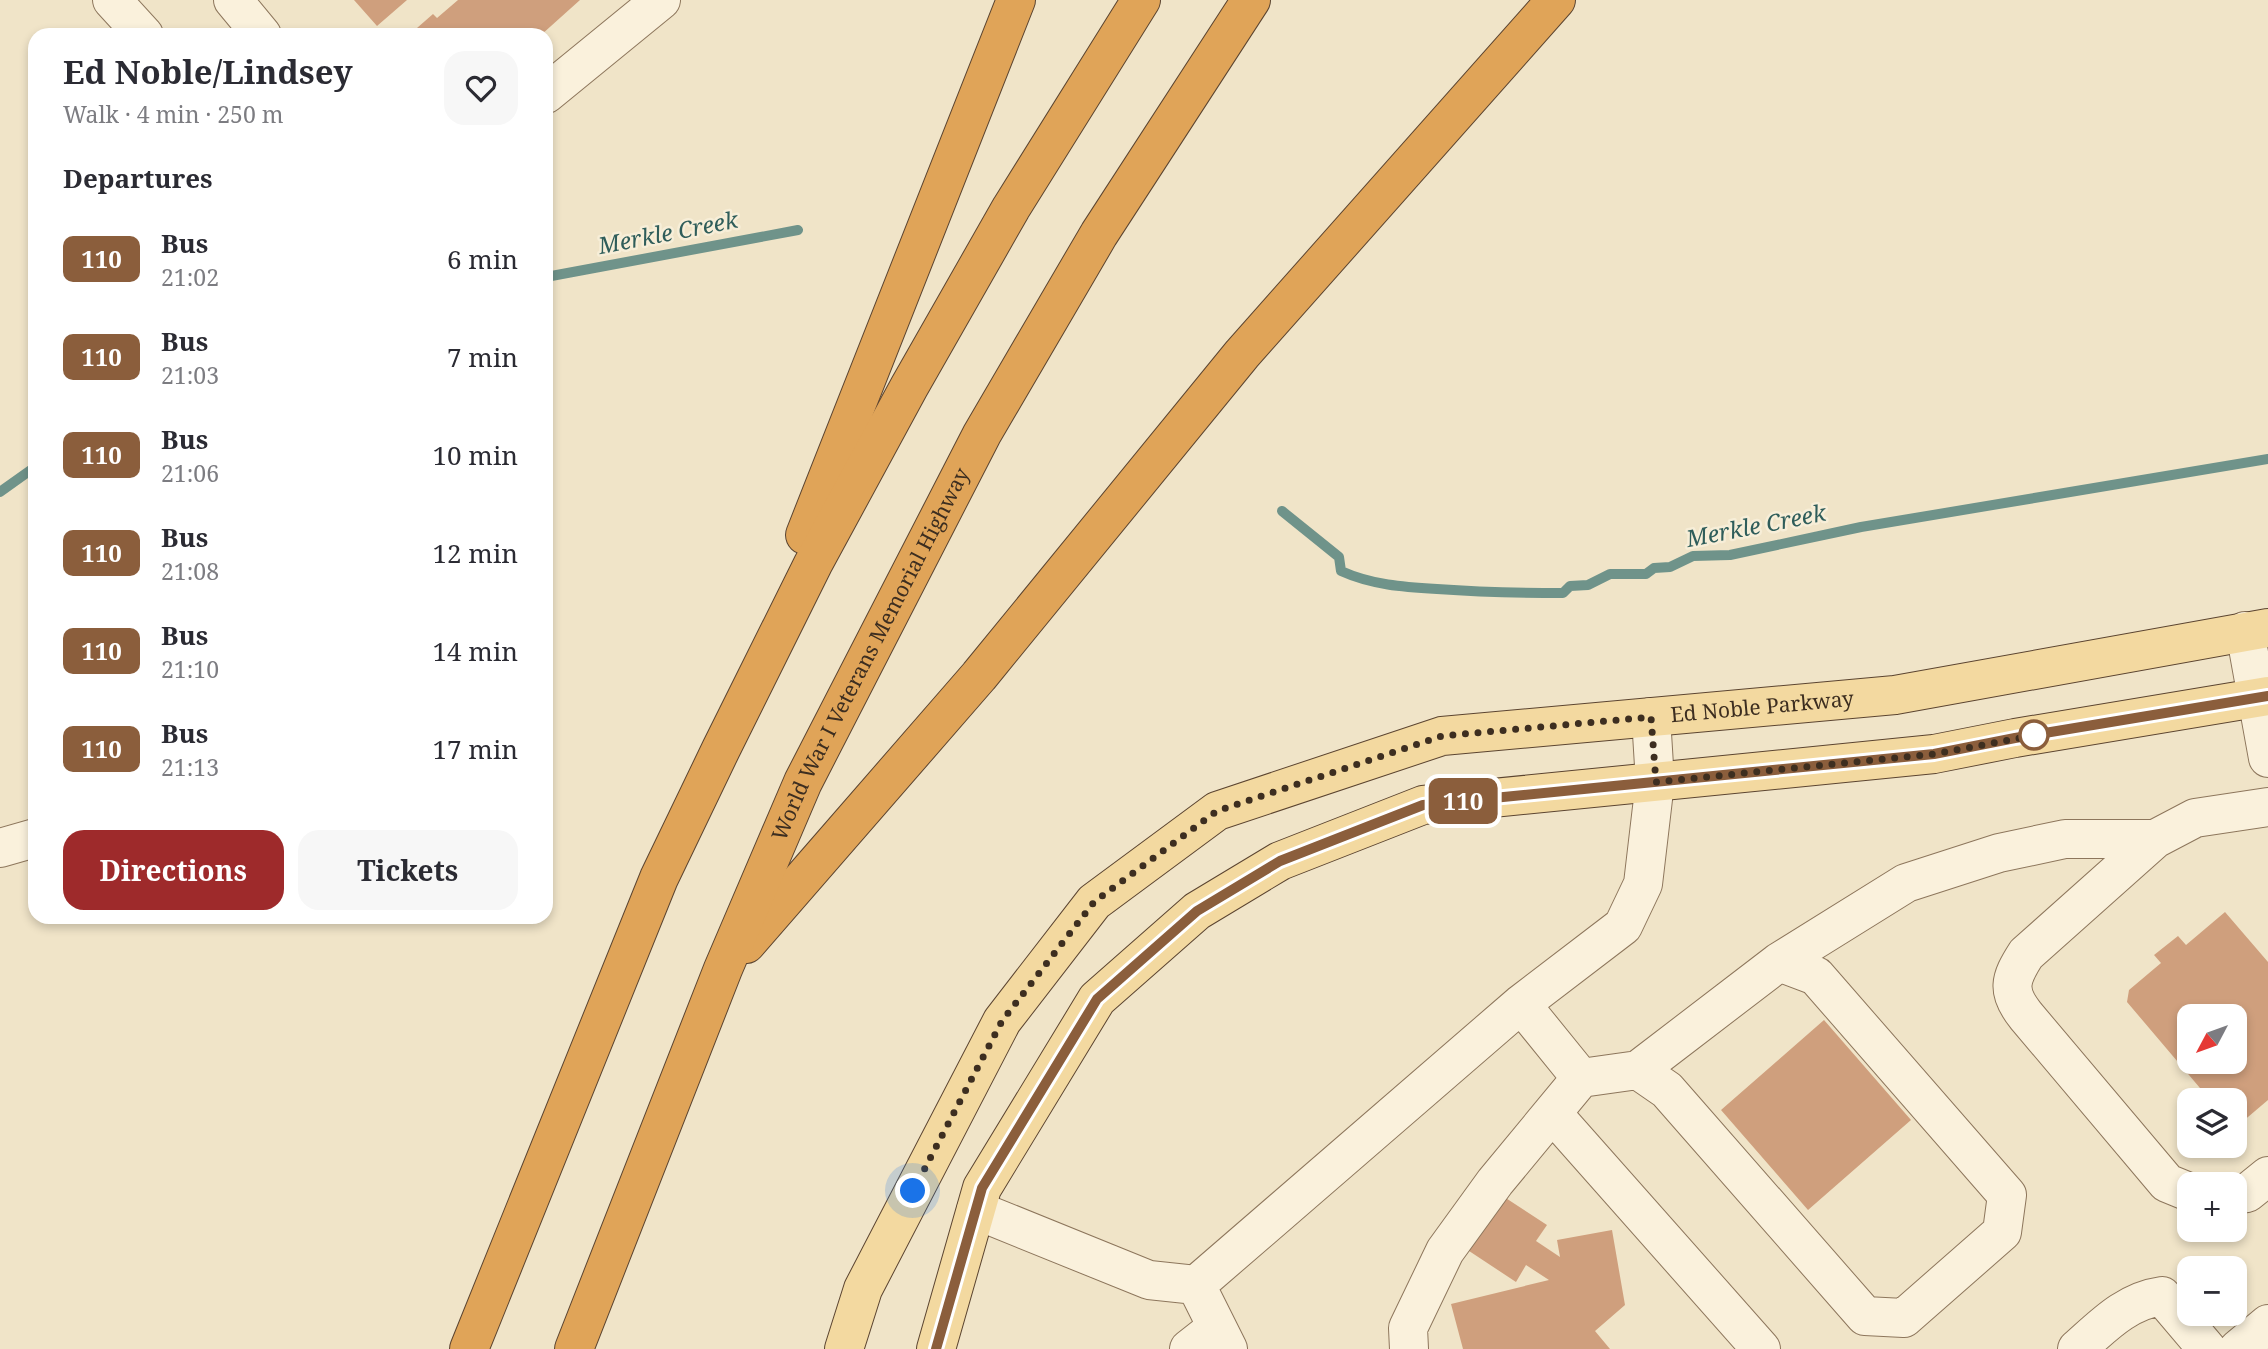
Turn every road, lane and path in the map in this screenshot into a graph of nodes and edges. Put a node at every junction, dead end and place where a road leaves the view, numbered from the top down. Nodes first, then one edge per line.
1 (113, 0) edge
2 (233, 0) edge
3 (661, 0) edge
4 (1016, 0) edge
5 (1142, 0) edge
6 (1251, 0) edge
7 (1556, 0) edge
8 (138, 28) edge
9 (256, 28) edge
10 (553, 88) edge
11 (2256, 630) edge
12 (2263, 697) edge
13 (1651, 717) junction
14 (721, 749) junction
15 (2268, 758) edge
16 (1656, 782) junction
17 (2268, 807) edge
18 (2155, 839) junction
19 (28, 840) edge
20 (0, 848) edge
21 (1779, 962) junction
22 (723, 969) junction
23 (1521, 1004) junction
24 (1638, 1070) junction
25 (1581, 1078) junction
26 (1552, 1113) junction
27 (2268, 1176) edge
28 (2177, 1187) edge
29 (2247, 1193) edge
30 (976, 1210) junction
31 (1196, 1285) junction
32 (2268, 1324) edge
33 (1902, 1333) edge
34 (1212, 1342) edge
35 (469, 1349) edge
36 (574, 1349) edge
37 (844, 1349) edge
38 (936, 1349) edge
39 (1409, 1349) edge
40 (1761, 1349) edge
41 (2077, 1349) edge
42 (2207, 1349) edge
43 (2238, 1349) edge

1 - 8 street
2 - 9 street
3 - 10 street
4 - 14 highway
5 - 14 highway
6 - 22 highway, World War I Veterans Memorial Highway
7 - 22 highway
11 - 12 street
11 - 13 main road, Ed Noble Parkway
12 - 15 street
12 - 16 main road
13 - 16 street
13 - 37 main road, Ed Noble Parkway
14 - 35 highway
16 - 23 street
16 - 30 main road
17 - 18 street
18 - 21 street
18 - 28 street
19 - 20 street
21 - 24 street
21 - 33 street
22 - 36 highway, World War I Veterans Memorial Highway
23 - 25 street
23 - 31 street
24 - 25 street
24 - 33 street
25 - 26 street
26 - 39 street
26 - 40 street
27 - 29 street
30 - 31 street
30 - 38 main road
31 - 34 street
32 - 43 street
41 - 42 street

